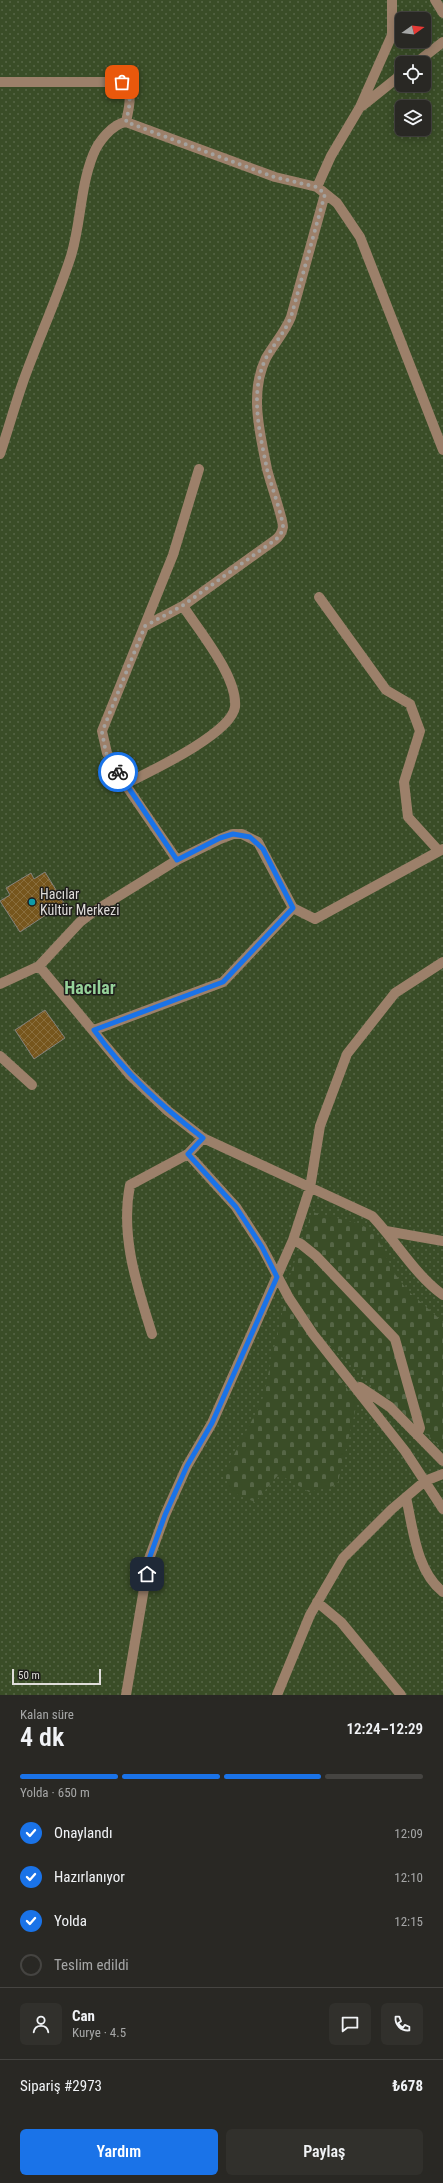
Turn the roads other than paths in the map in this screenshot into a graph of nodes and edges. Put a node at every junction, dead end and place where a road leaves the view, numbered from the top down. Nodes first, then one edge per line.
1 (392, 0) edge
2 (435, 0) edge
3 (443, 13) edge
4 (443, 42) edge
5 (425, 56) edge
6 (395, 80) edge
7 (0, 82) edge
8 (360, 107) junction
9 (126, 122) junction
10 (317, 187) junction
11 (325, 194) junction
12 (440, 431) edge
13 (443, 450) edge
14 (0, 454) edge
15 (199, 469) dead end
16 (319, 597) dead end
17 (182, 606) junction
18 (145, 626) junction
19 (125, 784) junction
20 (441, 850) edge
21 (177, 860) junction
22 (293, 908) junction
23 (443, 962) edge
24 (39, 966) junction
25 (0, 984) edge
26 (94, 1030) junction
27 (0, 1056) edge
28 (32, 1085) dead end
29 (203, 1138) junction
30 (188, 1154) junction
31 (310, 1188) junction
32 (386, 1231) junction
33 (293, 1240) junction
34 (443, 1241) edge
35 (277, 1277) junction
36 (443, 1295) edge
37 (152, 1334) dead end
38 (353, 1382) junction
39 (416, 1435) junction
40 (443, 1461) edge
41 (443, 1474) edge
42 (425, 1481) junction
43 (406, 1497) junction
44 (443, 1510) edge
45 (443, 1592) edge
46 (317, 1602) junction
47 (126, 1695) edge
48 (277, 1695) edge
49 (401, 1695) edge

1 - 8 street
2 - 3 street
4 - 5 street
6 - 8 street
7 - 9 street
8 - 10 street
9 - 10 street
9 - 14 street
10 - 11 street
11 - 12 street
11 - 17 street
12 - 13 street
15 - 18 street
16 - 20 street
17 - 18 street
17 - 19 street
18 - 19 street
19 - 21 street
20 - 22 street
21 - 22 street
21 - 24 street
22 - 26 street
23 - 31 street
24 - 25 street
24 - 26 street
26 - 29 street
27 - 28 street
29 - 30 street
29 - 31 street
30 - 35 street
30 - 37 street
31 - 32 street
31 - 33 street
32 - 34 street
32 - 36 street
33 - 35 street
33 - 39 street
35 - 38 street
35 - 47 street
38 - 39 street
38 - 42 street
39 - 40 street
41 - 42 street
42 - 43 street
42 - 44 street
43 - 45 street
43 - 46 street
46 - 48 street
46 - 49 street

